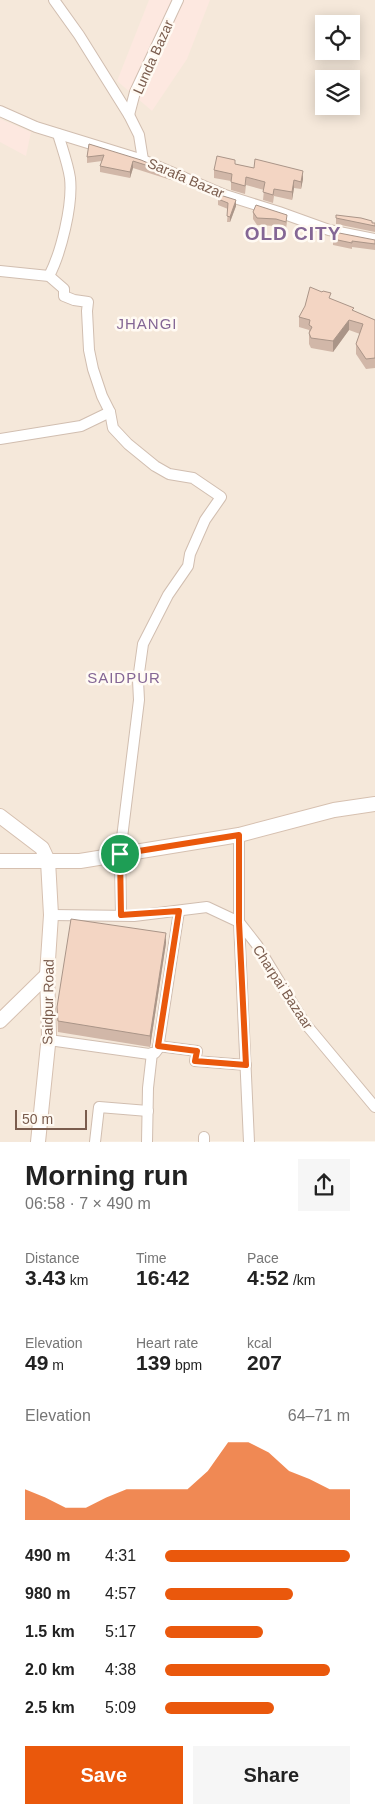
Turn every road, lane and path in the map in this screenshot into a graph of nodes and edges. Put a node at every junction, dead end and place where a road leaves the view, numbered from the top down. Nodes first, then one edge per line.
1 (54, 0) edge
2 (178, 0) edge
3 (0, 111) edge
4 (129, 115) junction
5 (58, 134) junction
6 (143, 160) junction
7 (375, 239) edge
8 (0, 271) edge
9 (49, 276) junction
10 (110, 412) junction
11 (0, 439) edge
12 (375, 804) edge
13 (0, 816) edge
14 (239, 835) junction
15 (120, 854) junction
16 (0, 861) edge
17 (48, 862) junction
18 (176, 911) junction
19 (51, 915) junction
20 (121, 915) junction
21 (239, 922) junction
22 (47, 975) junction
23 (0, 1021) edge
24 (49, 1037) junction
25 (155, 1050) junction
26 (246, 1065) junction
27 (375, 1107) edge
28 (148, 1111) junction
29 (38, 1142) edge
30 (95, 1142) edge
31 (147, 1142) edge
32 (250, 1142) edge

1 - 4 street
2 - 4 street, Lunda Bazar
3 - 5 street, Sarafa Bazar
4 - 6 street
5 - 6 street, Sarafa Bazar
5 - 9 street
6 - 7 street, Sarafa Bazar
8 - 9 street
9 - 10 street
10 - 11 street
10 - 15 street
12 - 14 street
13 - 17 street
14 - 15 street
14 - 21 street
15 - 17 street
15 - 20 street
16 - 17 street
17 - 19 street, Saidpur Road
18 - 20 street, Charpai Bazaar
18 - 21 street, Charpai Bazaar
18 - 24 street
18 - 25 street
19 - 20 street, Charpai Bazaar
19 - 22 street, Saidpur Road
21 - 26 street
21 - 27 street, Charpai Bazaar
22 - 23 street
22 - 24 street, Saidpur Road
24 - 25 street
24 - 29 street, Saidpur Road
25 - 26 street
25 - 28 street
26 - 32 street
28 - 30 street
28 - 31 street

